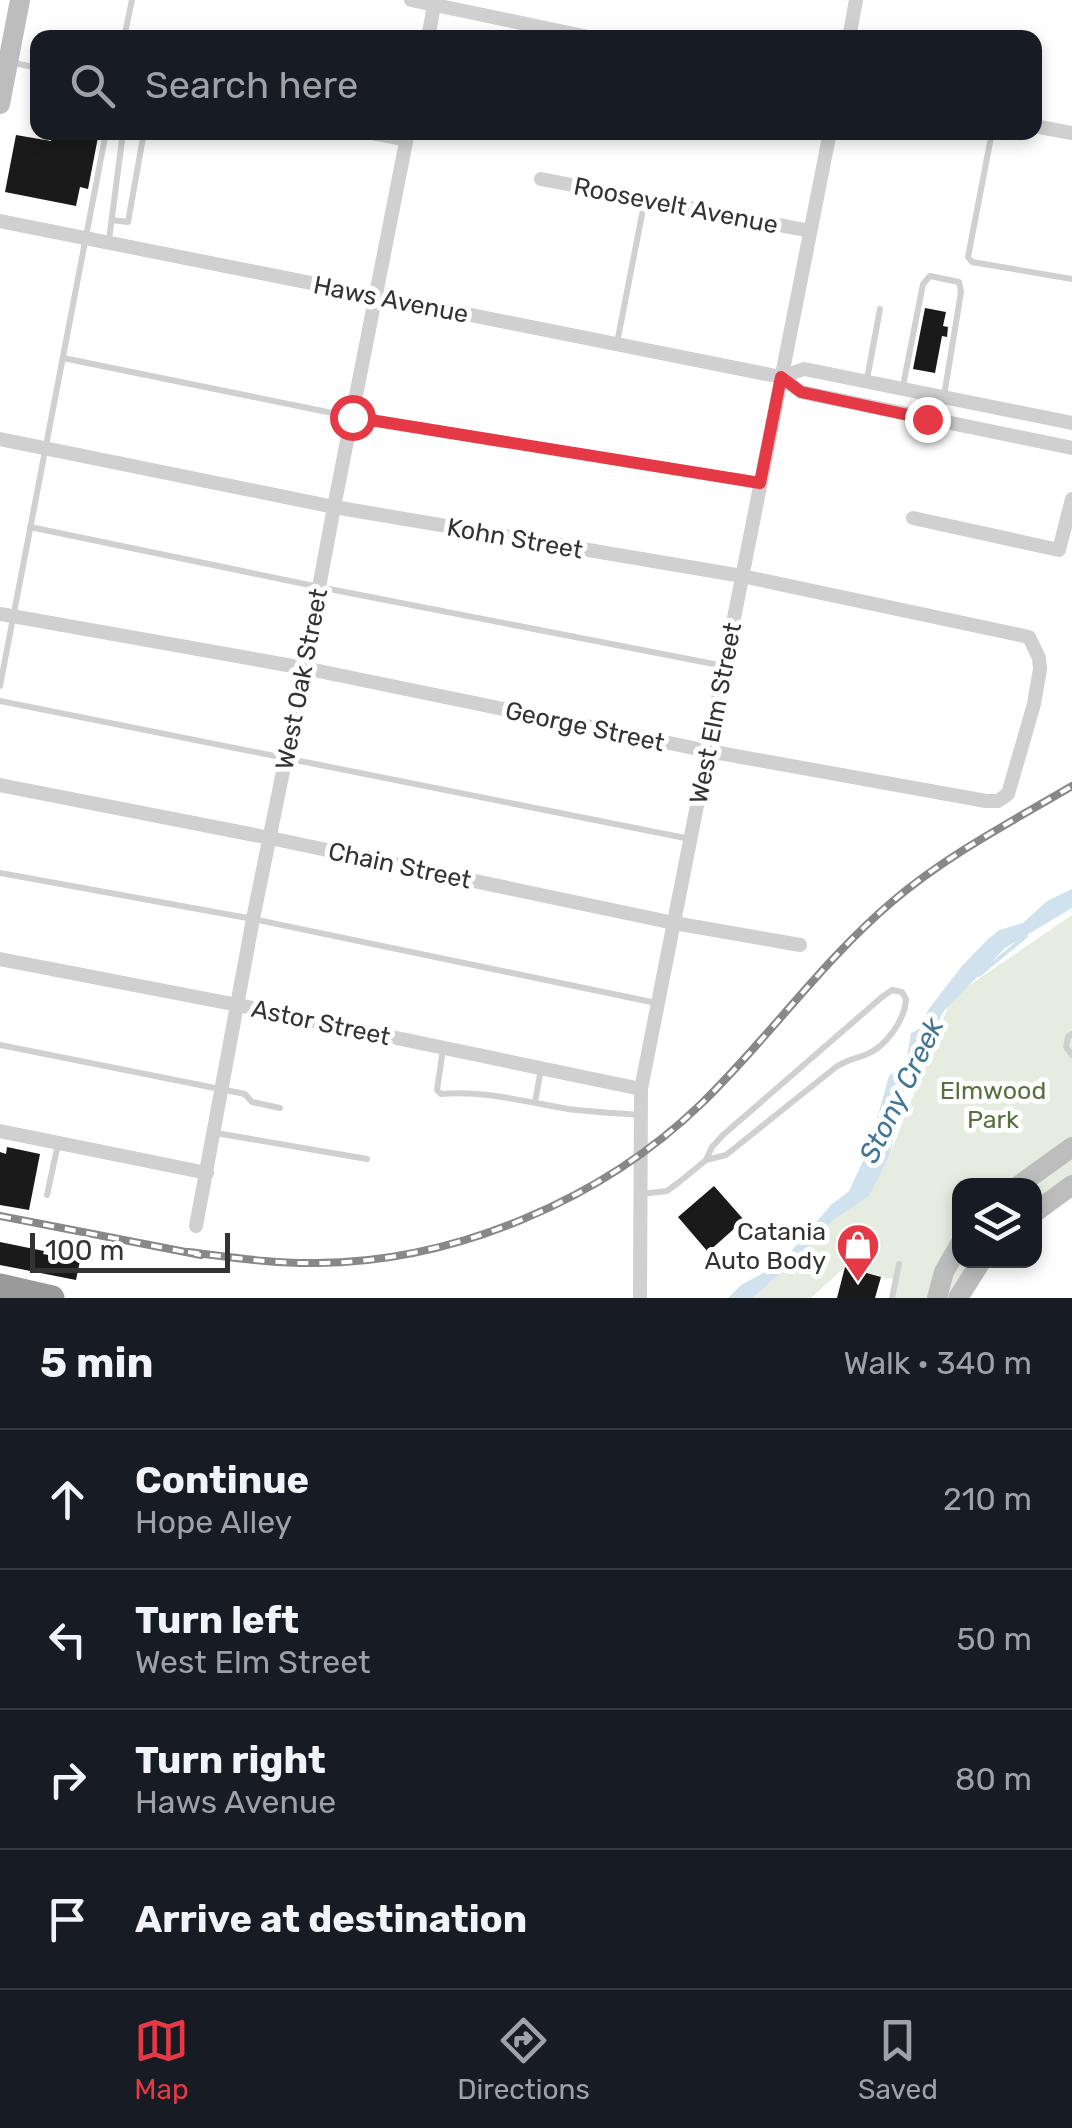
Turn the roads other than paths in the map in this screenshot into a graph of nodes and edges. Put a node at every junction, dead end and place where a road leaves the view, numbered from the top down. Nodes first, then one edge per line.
1 (20, 0) edge
2 (132, 0) edge
3 (411, 0) edge
4 (856, 0) edge
5 (435, 2) edge
6 (126, 30) edge
7 (430, 30) edge
8 (557, 30) edge
9 (850, 30) edge
10 (8, 62) junction
11 (30, 66) edge
12 (0, 104) edge
13 (1042, 128) edge
14 (1072, 134) edge
15 (104, 140) edge
16 (122, 140) edge
17 (143, 140) edge
18 (407, 140) edge
19 (828, 140) edge
20 (990, 140) edge
21 (541, 180) dead end
22 (645, 198) junction
23 (112, 220) junction
24 (0, 221) edge
25 (810, 230) junction
26 (86, 237) junction
27 (109, 242) junction
28 (1072, 278) edge
29 (376, 297) junction
30 (880, 309) dead end
31 (617, 343) junction
32 (63, 358) junction
33 (781, 377) junction
34 (866, 381) junction
35 (903, 388) junction
36 (927, 394) junction
37 (944, 396) junction
38 (352, 417) junction
39 (921, 418) junction
40 (1072, 423) edge
41 (0, 438) edge
42 (46, 448) junction
43 (1072, 448) edge
44 (760, 483) junction
45 (1072, 499) edge
46 (334, 506) junction
47 (914, 518) dead end
48 (30, 527) junction
49 (742, 576) junction
50 (318, 587) junction
51 (7, 616) edge
52 (1030, 637) joint
53 (724, 666) junction
54 (304, 668) junction
55 (0, 686) edge
56 (0, 701) edge
57 (708, 751) junction
58 (286, 757) junction
59 (0, 785) edge
60 (270, 838) junction
61 (690, 839) junction
62 (0, 872) edge
63 (253, 919) junction
64 (674, 924) junction
65 (800, 946) dead end
66 (0, 960) edge
67 (658, 1004) junction
68 (238, 1006) junction
69 (1072, 1034) edge
70 (0, 1045) edge
71 (443, 1048) junction
72 (1072, 1055) edge
73 (542, 1068) junction
74 (641, 1089) junction
75 (222, 1090) junction
76 (535, 1102) junction
77 (280, 1108) dead end
78 (641, 1115) junction
79 (0, 1131) edge
80 (214, 1132) junction
81 (58, 1143) junction
82 (1072, 1147) edge
83 (367, 1159) dead end
84 (706, 1160) junction
85 (207, 1173) junction
86 (1029, 1178) edge
87 (1072, 1185) edge
88 (640, 1194) junction
89 (47, 1195) dead end
90 (1042, 1206) edge
91 (196, 1226) dead end
92 (952, 1258) edge
93 (899, 1264) dead end
94 (977, 1268) edge
95 (0, 1286) edge
96 (52, 1298) edge
97 (640, 1298) edge
98 (892, 1298) edge
99 (937, 1298) edge
100 (958, 1298) edge

1 - 10 street
2 - 6 lane
3 - 5 street
4 - 9 street
5 - 7 street
5 - 8 street
10 - 11 lane
10 - 12 street
13 - 14 street
15 - 26 lane
16 - 23 lane
17 - 23 lane
18 - 29 street, West Oak Street
19 - 25 street, West Elm Street
20 - 28 lane
21 - 22 street, Roosevelt Avenue
22 - 25 street, Roosevelt Avenue
22 - 31 lane
23 - 27 lane
24 - 26 street, Haws Avenue
25 - 33 street, West Elm Street
26 - 27 street, Haws Avenue
26 - 32 lane
27 - 29 street, Haws Avenue
29 - 31 street, Haws Avenue
29 - 38 street, West Oak Street
30 - 34 lane
31 - 33 street, Haws Avenue
32 - 38 lane
32 - 42 lane
33 - 34 street, Haws Avenue
33 - 39 street, Haws Avenue
33 - 44 street, West Elm Street
34 - 35 street, Haws Avenue
35 - 36 street, Haws Avenue
35 - 37 lane
36 - 37 street, Haws Avenue
36 - 39 street
37 - 40 street, Haws Avenue
38 - 44 lane
38 - 46 street, West Oak Street
39 - 43 street, Haws Avenue
41 - 42 street, Kohn Street
42 - 46 street, Kohn Street
42 - 48 lane
44 - 49 street, West Elm Street
45 - 47 street
46 - 49 street, Kohn Street
46 - 50 street, West Oak Street
48 - 50 lane
48 - 51 lane
49 - 52 street, Kohn Street
49 - 53 street, West Elm Street
50 - 53 lane
50 - 54 street, West Oak Street
51 - 54 street, George Street
51 - 55 lane
52 - 57 street, George Street
53 - 57 street, West Elm Street
54 - 57 street, George Street
54 - 58 street, West Oak Street
56 - 58 lane
57 - 61 street, West Elm Street
58 - 60 street, West Oak Street
58 - 61 lane
59 - 60 street, Chain Street
60 - 63 street, West Oak Street
60 - 64 street, Chain Street
61 - 64 street, West Elm Street
62 - 63 lane
63 - 67 lane
63 - 68 street, West Oak Street
64 - 65 street, Chain Street
64 - 67 street, West Elm Street
66 - 68 street, Astor Street
67 - 74 street, West Elm Street
68 - 71 street, Astor Street
68 - 75 street, West Oak Street
69 - 72 lane
70 - 75 lane
71 - 73 street, Astor Street
71 - 76 lane
73 - 74 street, Astor Street
73 - 76 lane
74 - 78 street, West Elm Street
75 - 77 lane
75 - 80 street, West Oak Street
76 - 78 lane
78 - 88 street, West Elm Street
79 - 81 street
80 - 83 lane
80 - 85 street, West Oak Street
81 - 85 street
81 - 89 lane
82 - 86 street
84 - 84 lane
84 - 88 lane
85 - 91 street, West Oak Street
87 - 90 street
88 - 97 street, West Elm Street
92 - 99 street
93 - 98 lane
94 - 100 street
95 - 96 highway

